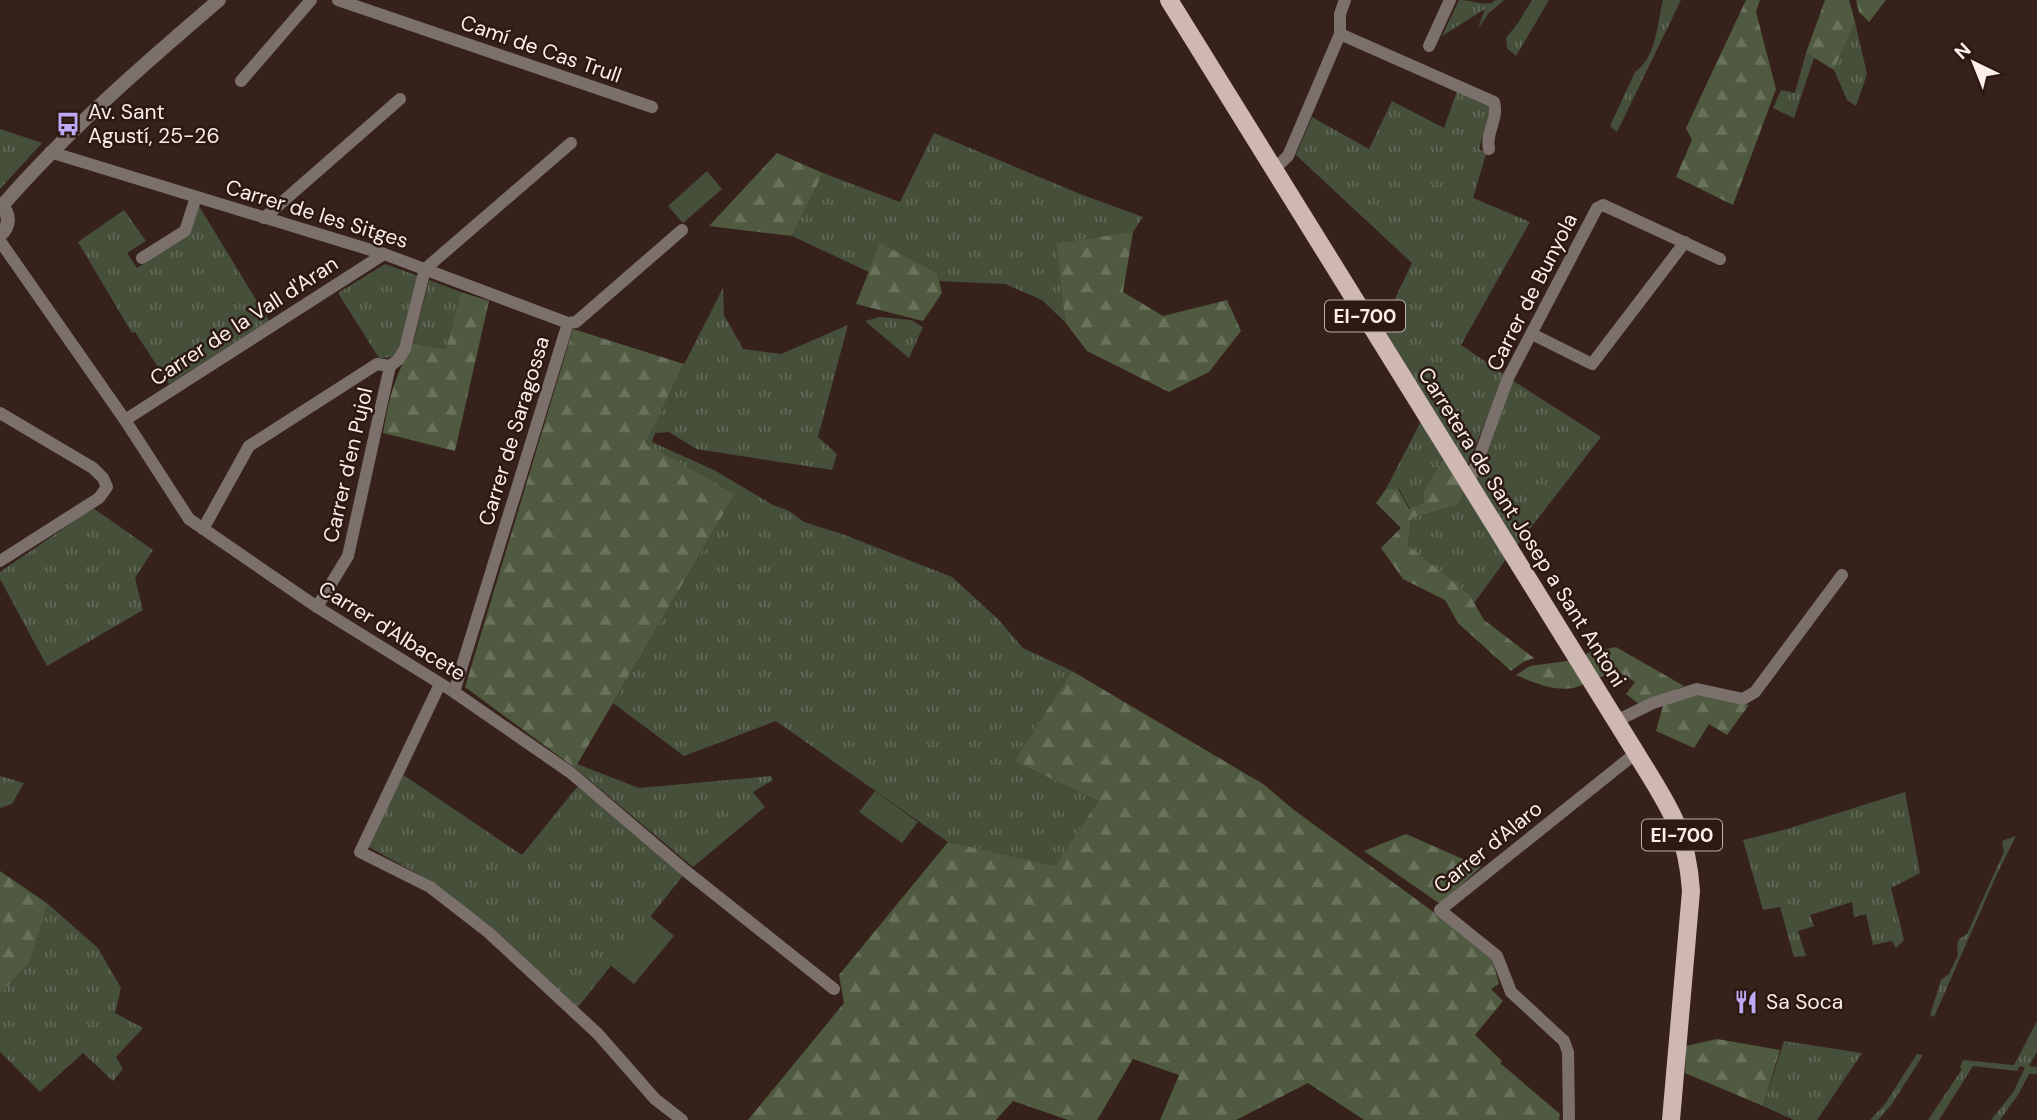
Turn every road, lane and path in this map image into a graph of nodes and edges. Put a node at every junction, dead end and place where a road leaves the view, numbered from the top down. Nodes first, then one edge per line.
1 (219, 0) edge
2 (311, 0) edge
3 (338, 0) edge
4 (1169, 0) edge
5 (1345, 0) edge
6 (1450, 0) edge
7 (1340, 34) junction
8 (1429, 46) dead end
9 (241, 81) dead end
10 (400, 99) dead end
11 (652, 107) dead end
12 (571, 143) dead end
13 (1489, 149) dead end
14 (50, 152) junction
15 (1274, 169) junction
16 (196, 197) junction
17 (1, 205) edge
18 (264, 218) junction
19 (682, 230) dead end
20 (0, 235) edge
21 (0, 241) edge
22 (1685, 242) junction
23 (384, 254) junction
24 (142, 258) dead end
25 (1720, 259) dead end
26 (425, 269) junction
27 (568, 323) junction
28 (1532, 334) junction
29 (390, 366) junction
30 (0, 413) edge
31 (125, 420) junction
32 (1466, 480) junction
33 (203, 529) junction
34 (0, 561) edge
35 (1842, 575) dead end
36 (317, 607) junction
37 (440, 684) junction
38 (454, 692) junction
39 (1616, 721) junction
40 (1636, 753) junction
41 (834, 989) dead end
42 (682, 1120) edge
43 (1569, 1120) edge
44 (1671, 1120) edge

1 - 14 street
2 - 9 street
3 - 11 street, Camí de Cas Trull
4 - 15 main road, Carretera de Sant Josep a Sant Antoni / EI-700
5 - 7 street
6 - 8 street
7 - 13 street
7 - 15 street
10 - 18 street
12 - 26 street
14 - 16 street, Carrer de les Sitges
14 - 17 street
15 - 32 main road, Carretera de Sant Josep a Sant Antoni / EI-700
16 - 18 street, Carrer de les Sitges
16 - 24 street
17 - 20 street
18 - 23 street, Carrer de les Sitges
19 - 27 street, Carrer de Saragossa
21 - 31 street, Carrer d'Albacete
22 - 25 street, Carrer de Bunyola
22 - 28 street
22 - 28 street, Carrer de Bunyola
23 - 26 street, Carrer de les Sitges
23 - 31 street, Carrer de la Vall d'Aran
26 - 27 street, Carrer de les Sitges
26 - 29 street, Carrer d'en Pujol
27 - 38 street, Carrer de Saragossa
28 - 32 street, Carrer de Bunyola
29 - 33 street, Carrer d'en Pujol
29 - 36 street, Carrer d'en Pujol
30 - 34 street
31 - 33 street, Carrer d'Albacete
32 - 39 main road, Carretera de Sant Josep a Sant Antoni / EI-700
33 - 36 street, Carrer d'Albacete
35 - 39 street
36 - 37 street, Carrer d'Albacete
37 - 38 street, Carrer d'Albacete
37 - 42 street
38 - 41 street, Carrer d'Albacete
39 - 40 main road, Carretera de Sant Josep a Sant Antoni / EI-700
40 - 43 street, Carrer d'Alaro
40 - 44 main road, Carretera de Sant Josep a Sant Antoni / EI-700

